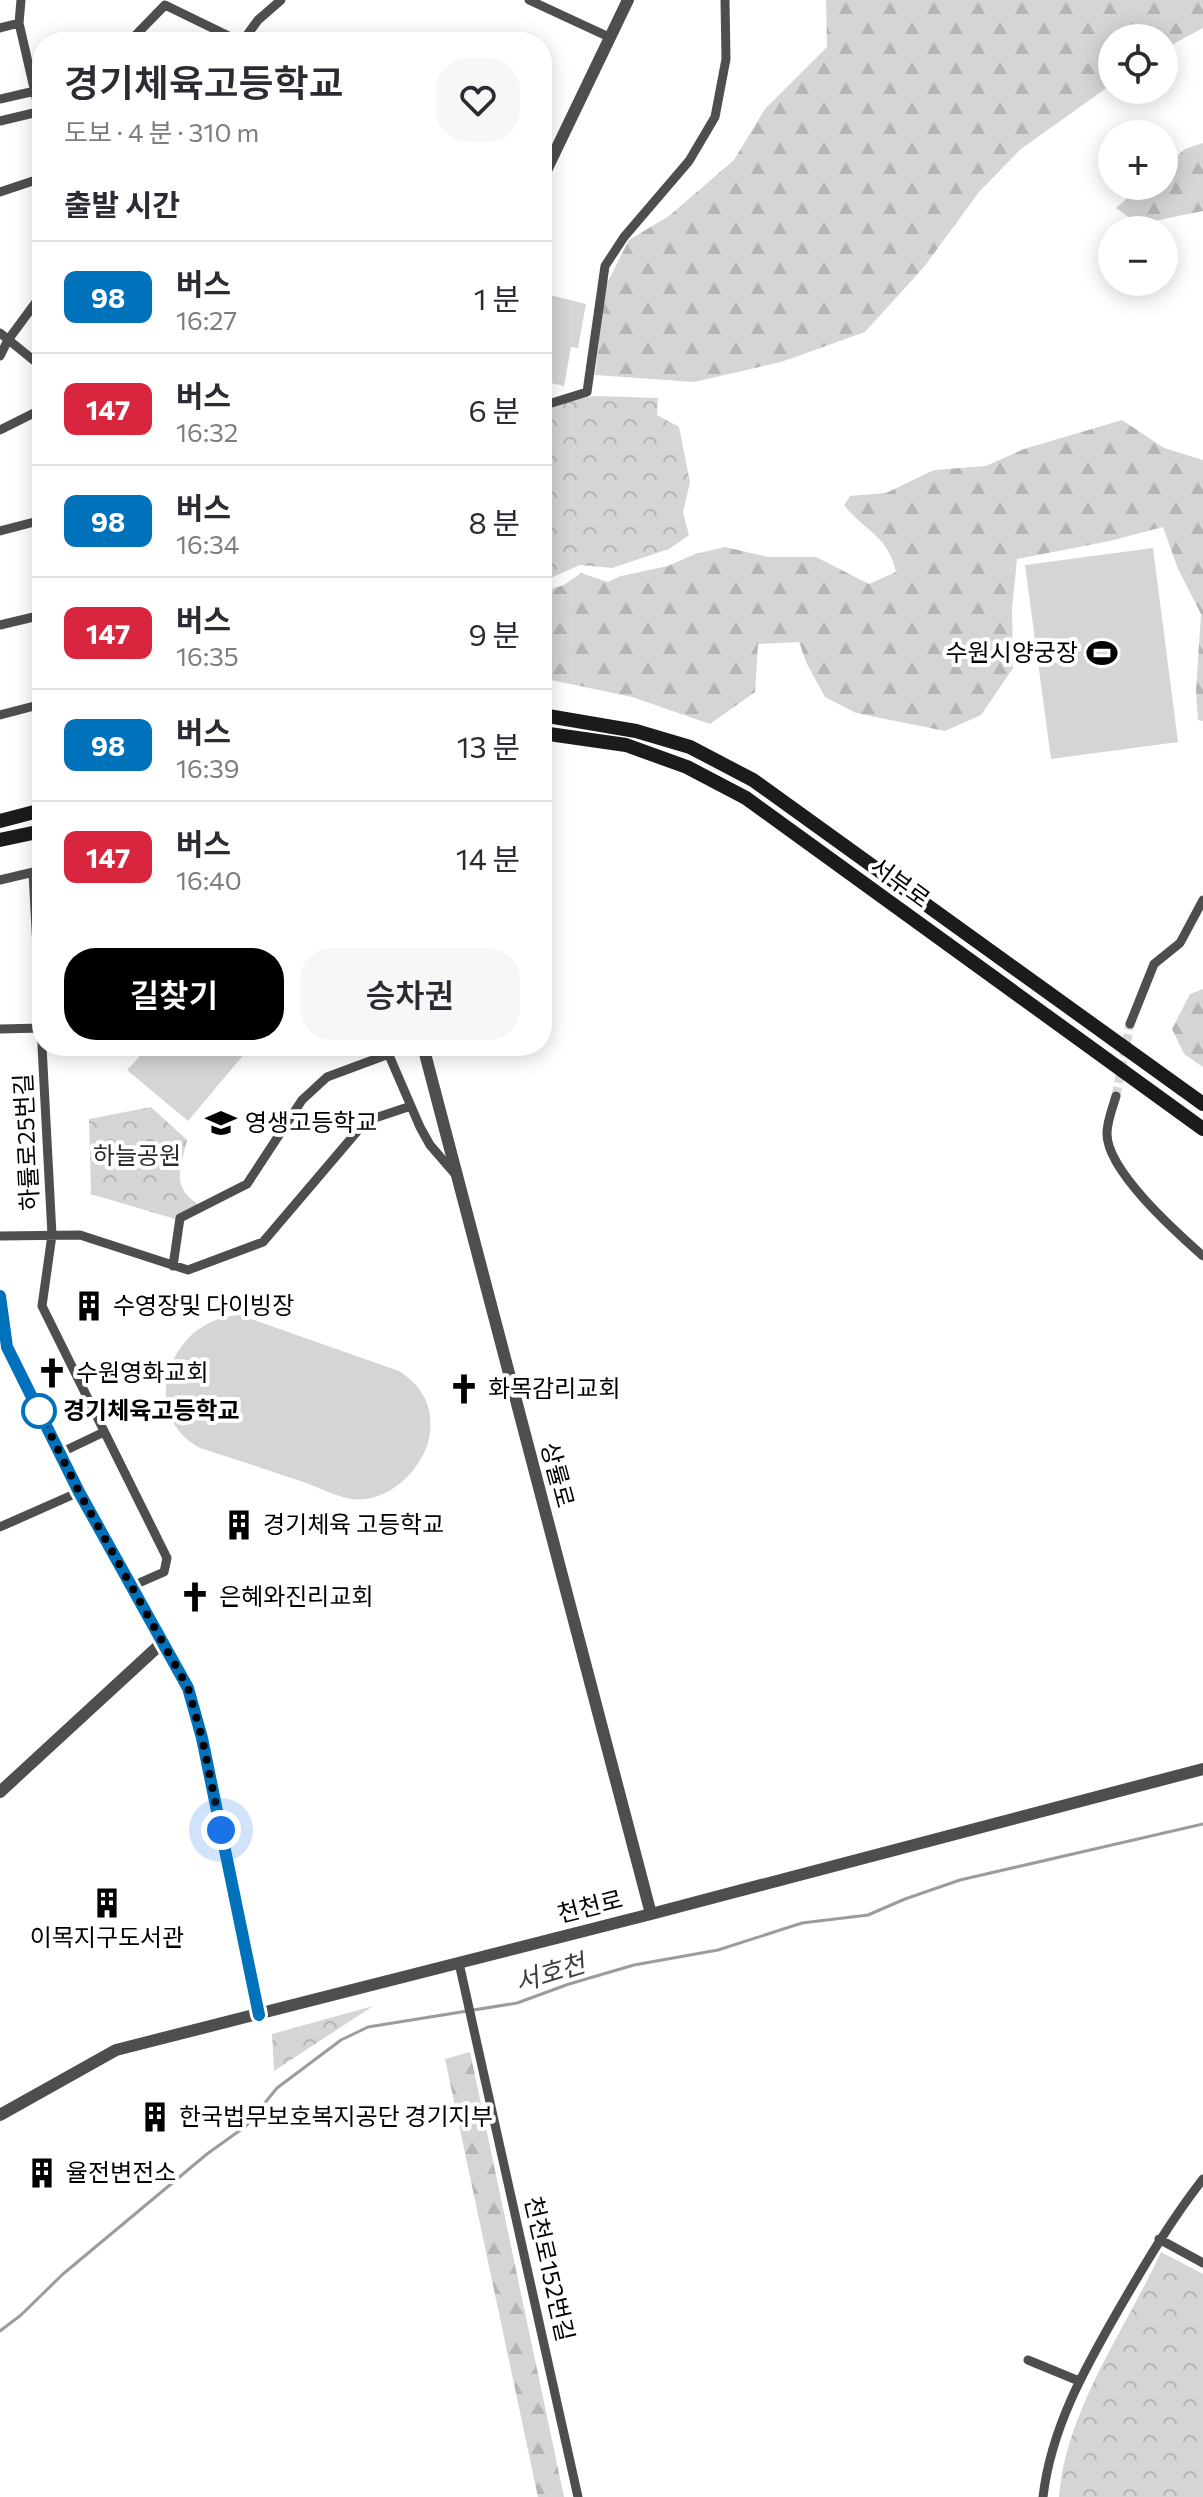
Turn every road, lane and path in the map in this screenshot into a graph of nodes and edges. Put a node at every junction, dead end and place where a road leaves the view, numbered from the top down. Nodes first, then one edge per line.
1 (21, 0) edge
2 (281, 0) edge
3 (529, 0) edge
4 (628, 0) edge
5 (725, 0) edge
6 (165, 2) edge
7 (19, 23) junction
8 (0, 28) edge
9 (138, 32) edge
10 (223, 32) edge
11 (249, 32) edge
12 (609, 37) junction
13 (32, 78) edge
14 (32, 92) edge
15 (0, 99) edge
16 (32, 112) edge
17 (0, 121) edge
18 (552, 158) edge
19 (32, 181) edge
20 (0, 192) edge
21 (32, 305) edge
22 (4, 337) edge
23 (0, 356) edge
24 (32, 359) edge
25 (552, 403) edge
26 (32, 414) edge
27 (0, 430) edge
28 (32, 523) edge
29 (0, 531) edge
30 (32, 617) edge
31 (0, 625) edge
32 (32, 707) edge
33 (0, 715) edge
34 (552, 717) edge
35 (552, 734) edge
36 (32, 813) edge
37 (0, 821) edge
38 (32, 833) edge
39 (0, 840) edge
40 (32, 872) edge
41 (0, 880) edge
42 (1203, 900) edge
43 (1130, 1024) tunnel mouth
44 (32, 1028) edge
45 (0, 1029) edge
46 (43, 1056) edge
47 (374, 1056) edge
48 (390, 1056) edge
49 (426, 1056) edge
50 (1116, 1096) tunnel mouth
51 (1203, 1104) edge
52 (411, 1106) junction
53 (1203, 1129) edge
54 (456, 1175) junction
55 (52, 1235) junction
56 (0, 1236) edge
57 (1203, 1256) edge
58 (173, 1266) junction
59 (0, 1296) edge
60 (104, 1432) junction
61 (60, 1453) junction
62 (79, 1492) junction
63 (0, 1527) edge
64 (132, 1586) junction
65 (164, 1641) junction
66 (1203, 1769) edge
67 (0, 1792) edge
68 (651, 1914) junction
69 (459, 1963) junction
70 (259, 2015) junction
71 (0, 2115) edge
72 (1203, 2179) edge
73 (1159, 2239) junction
74 (1203, 2263) edge
75 (1028, 2360) dead end
76 (1079, 2381) junction
77 (578, 2497) edge
78 (1043, 2497) edge

1 - 7 street
2 - 11 street
3 - 12 street
4 - 12 street
5 - 25 street
6 - 9 street
6 - 10 street
7 - 8 street
7 - 13 street
12 - 18 street
14 - 15 street
16 - 17 street
19 - 20 street
21 - 22 street
22 - 23 street
22 - 24 street
26 - 27 street
28 - 29 street
30 - 31 street
32 - 33 street
34 - 51 main road, 서부로
35 - 53 main road, 서부로
36 - 37 main road
38 - 39 main road
40 - 41 street
42 - 43 street
44 - 45 street
46 - 55 street, 하률로25번길
47 - 58 street
48 - 52 street
49 - 54 street, 상률로
50 - 57 street
52 - 54 street
52 - 58 street, 하률로25번길
54 - 68 street, 상률로
55 - 56 street, 하률로25번길
55 - 58 street, 하률로25번길
55 - 60 street, 하률로25번길
59 - 61 street
60 - 61 street
60 - 64 street, 하률로25번길
61 - 62 street
62 - 63 street
62 - 64 street
64 - 65 street
65 - 67 street
65 - 70 street
66 - 68 street, 천천로
68 - 69 street, 천천로
69 - 70 street, 천천로
69 - 77 street, 천천로152번길
70 - 71 street, 천천로
72 - 73 street
73 - 74 street
73 - 76 street
75 - 76 street
76 - 78 street

